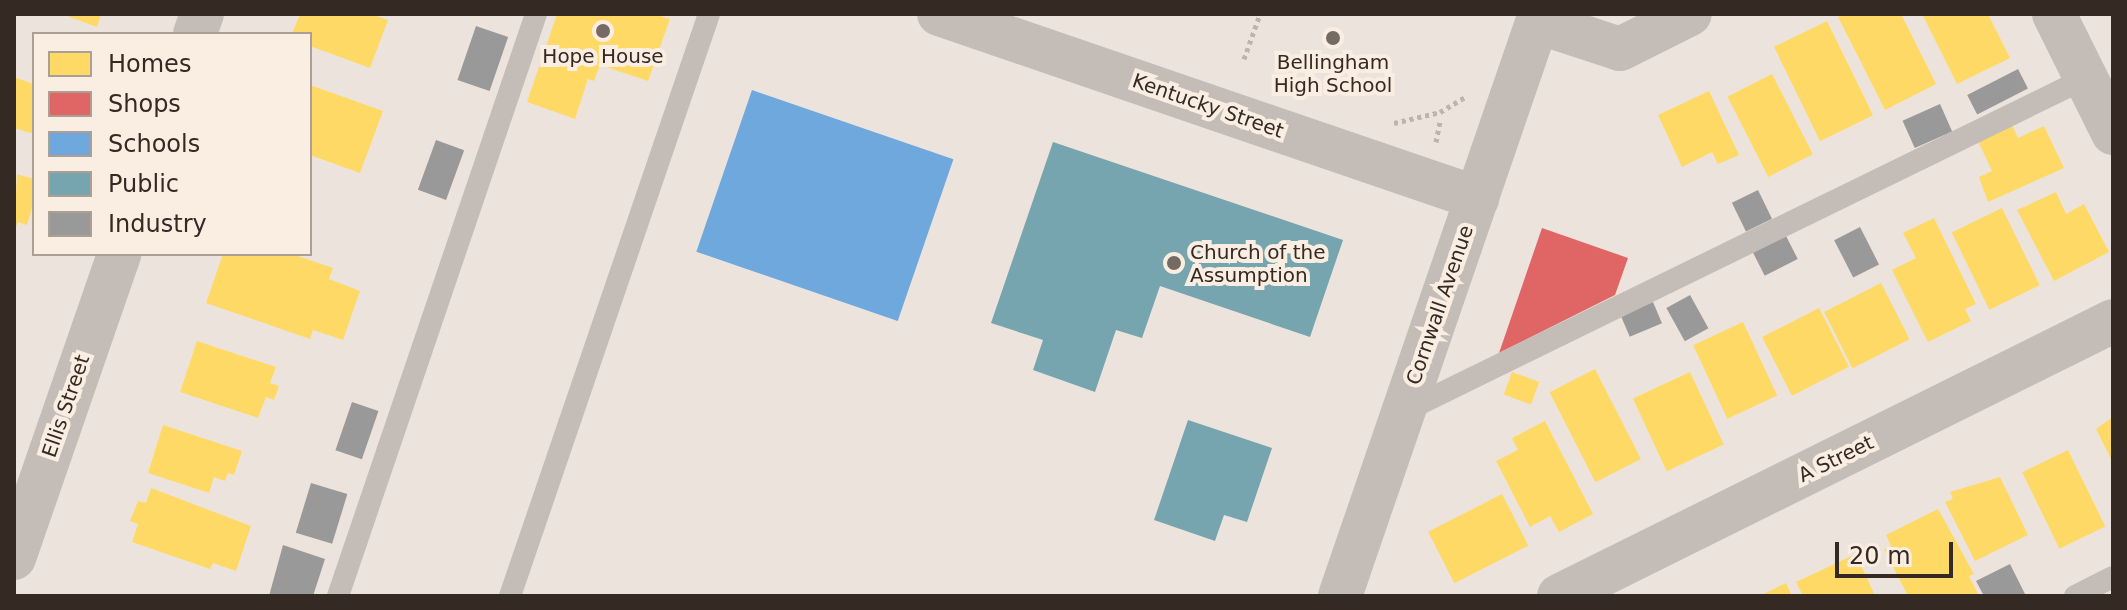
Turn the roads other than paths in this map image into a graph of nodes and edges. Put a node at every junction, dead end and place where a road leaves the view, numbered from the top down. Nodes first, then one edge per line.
1 (536, 14) edge
2 (709, 14) edge
3 (939, 14) edge
4 (1690, 14) edge
5 (2054, 14) edge
6 (1539, 18) edge
7 (2086, 78) junction
8 (2113, 133) edge
9 (1477, 198) junction
10 (118, 256) edge
11 (2113, 321) edge
12 (1404, 412) junction
13 (14, 558) edge
14 (2113, 577) edge
15 (338, 596) edge
16 (510, 596) edge
17 (1340, 596) edge
18 (1559, 596) edge
19 (2075, 596) edge

1 - 15 lane
2 - 16 lane
3 - 9 street, Kentucky Street
4 - 6 street
5 - 7 street
6 - 9 street, Cornwall Avenue
7 - 8 street
7 - 12 lane
9 - 12 street, Cornwall Avenue
10 - 13 street, Ellis Street
11 - 18 street, A Street
12 - 17 street, Cornwall Avenue
14 - 19 lane

